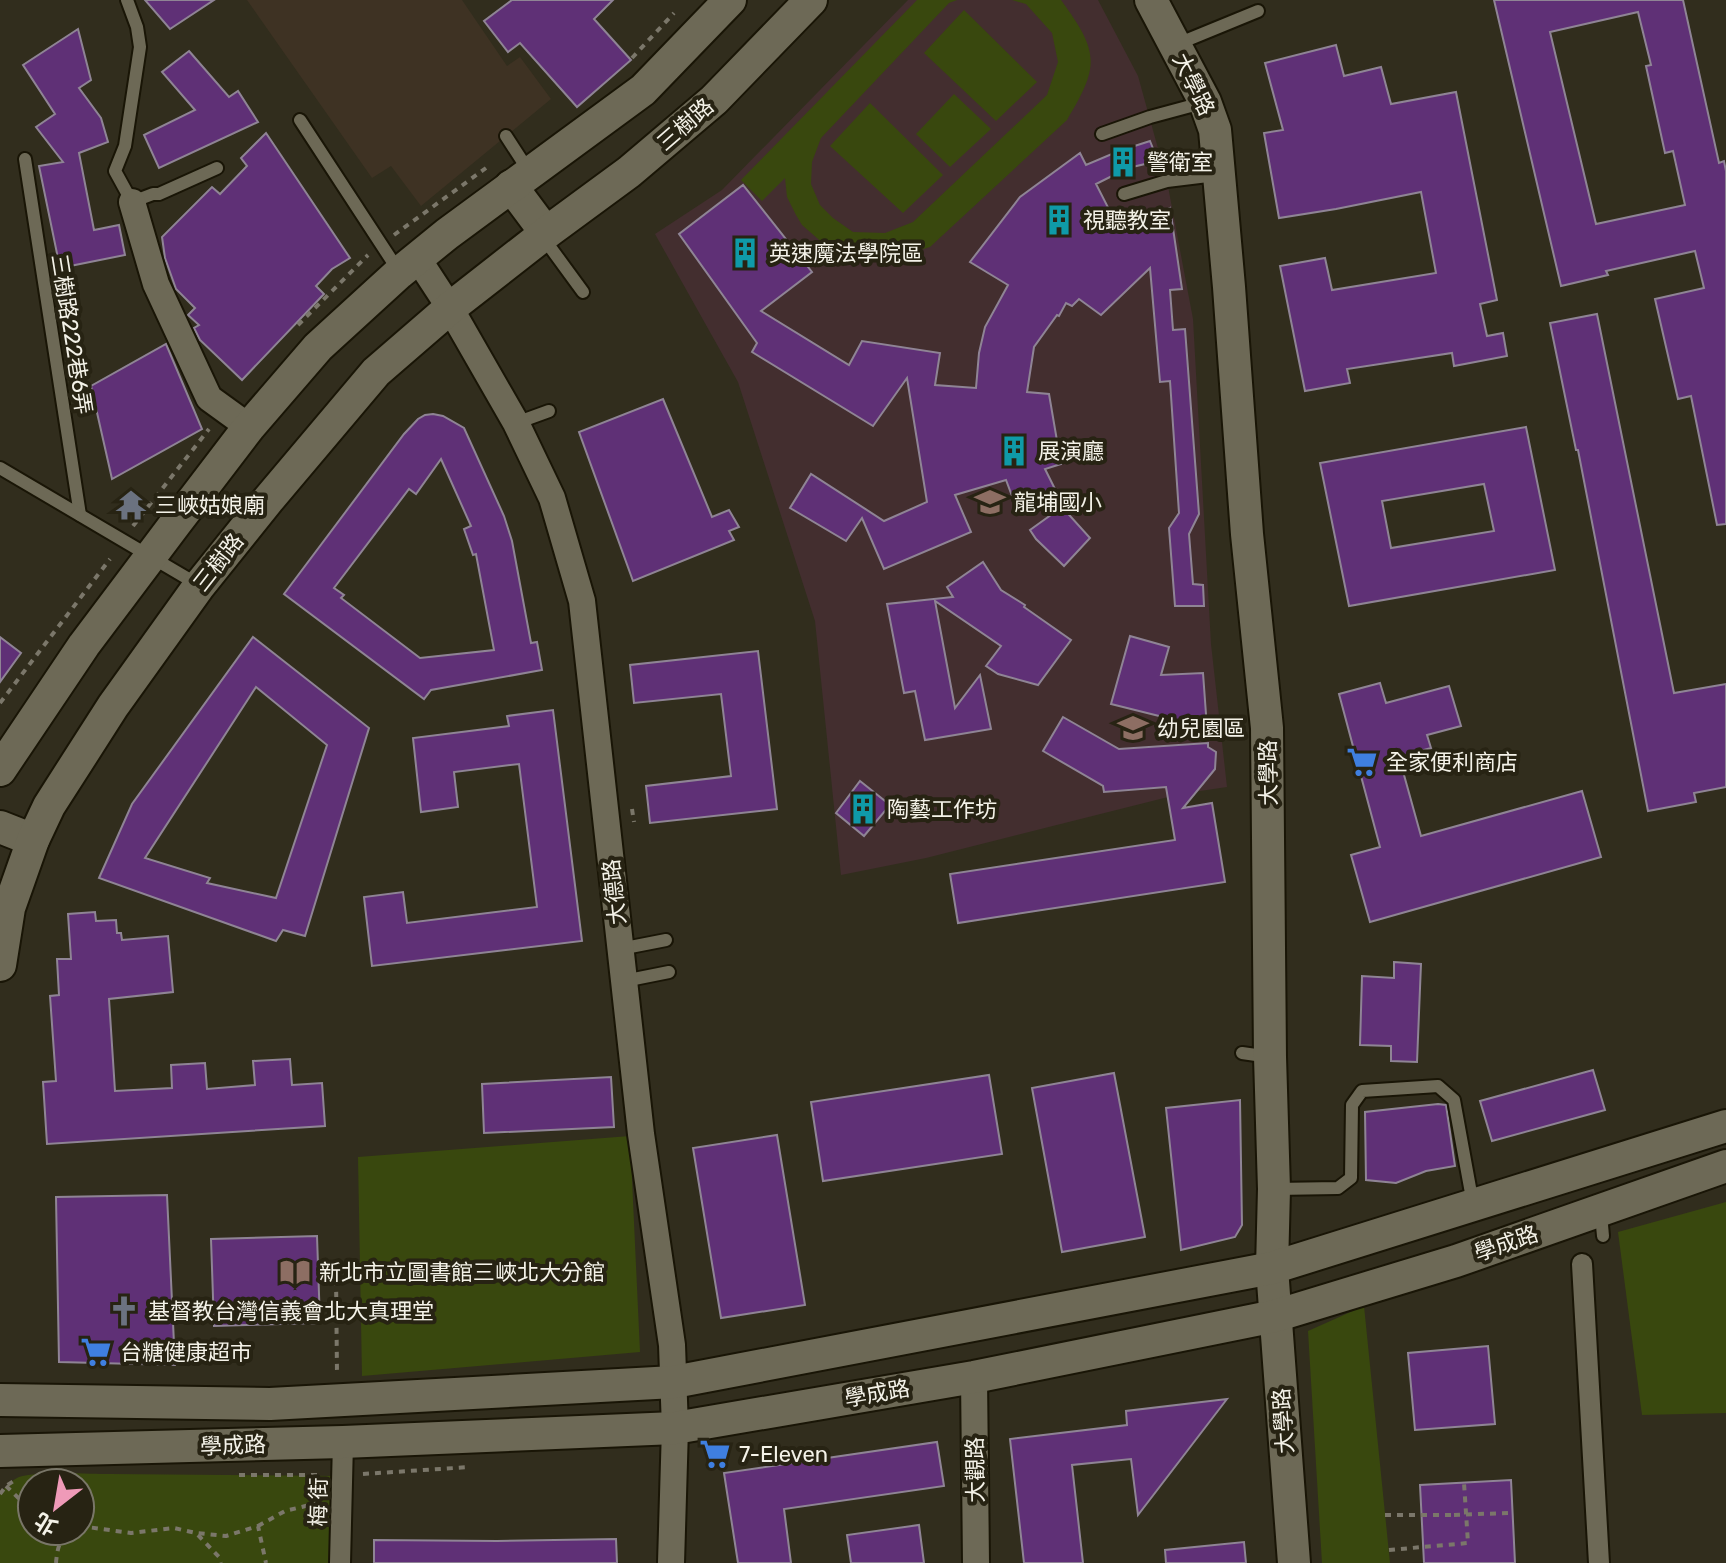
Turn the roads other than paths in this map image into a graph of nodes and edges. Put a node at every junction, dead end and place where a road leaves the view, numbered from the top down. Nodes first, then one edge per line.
1 (127, 0) edge
2 (811, 0) edge
3 (1151, 0) edge
4 (705, 7) edge
5 (1258, 11) dead end
6 (1175, 45) junction
7 (1205, 102) junction
8 (300, 120) dead end
9 (1102, 134) dead end
10 (506, 136) dead end
11 (25, 159) dead end
12 (217, 168) dead end
13 (1219, 175) junction
14 (520, 179) junction
15 (1124, 194) dead end
16 (132, 202) junction
17 (544, 234) junction
18 (408, 266) junction
19 (583, 292) dead end
20 (450, 308) junction
21 (549, 411) dead end
22 (516, 423) junction
23 (249, 427) junction
24 (0, 468) edge
25 (80, 515) junction
26 (150, 558) junction
27 (199, 586) junction
28 (84, 645) junction
29 (0, 740) edge
30 (0, 770) edge
31 (0, 827) edge
32 (33, 840) junction
33 (10, 875) edge
34 (666, 940) dead end
35 (620, 949) junction
36 (0, 965) edge
37 (669, 972) dead end
38 (624, 981) junction
39 (1726, 1126) edge
40 (1726, 1166) edge
41 (1274, 1189) junction
42 (1473, 1204) junction
43 (1582, 1264) dead end
44 (1272, 1268) junction
45 (1275, 1316) junction
46 (974, 1377) junction
47 (674, 1382) junction
48 (0, 1400) edge
49 (675, 1428) junction
50 (343, 1442) junction
51 (0, 1451) edge
52 (340, 1563) edge
53 (671, 1563) edge
54 (976, 1563) edge
55 (1294, 1563) edge
56 (1599, 1563) edge

1 - 16 lane
2 - 17 street, 三樹路
3 - 6 street, 大學路
4 - 14 street
5 - 6 lane
6 - 7 street, 大學路
7 - 9 lane
7 - 13 street, 大學路
8 - 18 lane
10 - 14 lane
11 - 25 lane, 三樹路222巷6弄
12 - 16 lane
13 - 15 lane
13 - 41 street, 大學路
14 - 17 street
14 - 18 street
16 - 23 street
17 - 19 lane
17 - 20 street, 三樹路
18 - 20 street, 大德路
18 - 23 street
20 - 22 street, 大德路
20 - 27 street, 三樹路
21 - 22 lane
22 - 35 street, 大德路
23 - 26 street
24 - 25 lane
25 - 26 lane
26 - 27 lane
26 - 28 street
27 - 32 street, 三樹路
28 - 29 street
28 - 30 street
31 - 32 street
32 - 33 street, 三樹路
33 - 36 street, 三樹路
34 - 35 lane
35 - 38 street, 大德路
37 - 38 lane
38 - 47 street, 大德路
39 - 42 street, 學成路
40 - 45 street, 學成路
41 - 42 lane
41 - 44 street, 大學路
42 - 44 street, 學成路
43 - 56 street
44 - 45 street, 大學路
44 - 47 street, 學成路
45 - 46 street, 學成路
45 - 55 street, 大學路
46 - 49 street, 學成路
46 - 54 street, 大觀路
47 - 48 street, 學成路
47 - 49 street, 大德路
49 - 50 street, 學成路
49 - 53 street, 大德路
50 - 51 street, 學成路
50 - 52 street, 梅 街

